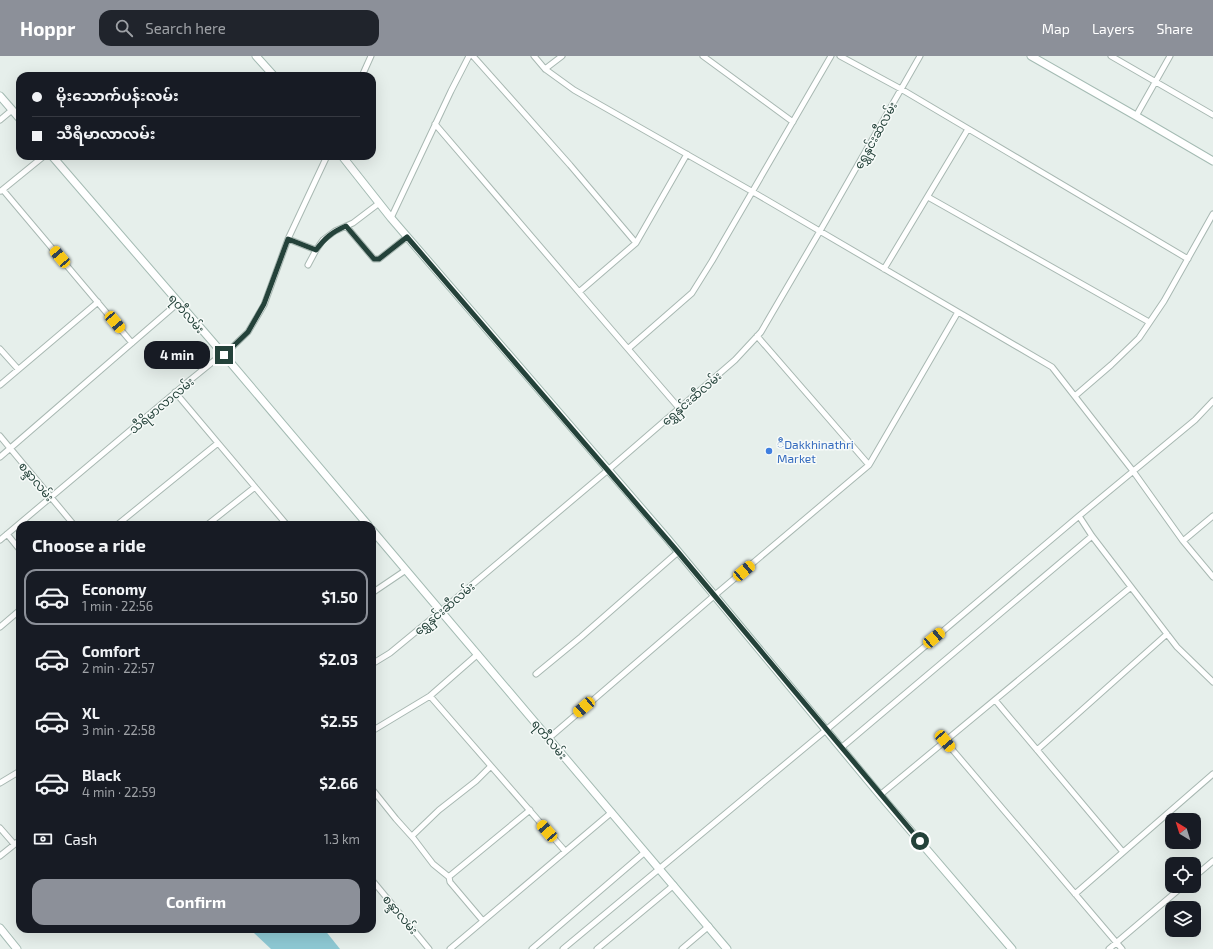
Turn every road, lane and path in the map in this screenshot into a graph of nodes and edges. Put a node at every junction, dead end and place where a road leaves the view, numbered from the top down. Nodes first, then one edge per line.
1 (256, 56) edge
2 (371, 56) edge
3 (469, 56) edge
4 (473, 56) edge
5 (534, 56) edge
6 (562, 56) edge
7 (703, 56) edge
8 (831, 56) edge
9 (840, 56) edge
10 (920, 56) edge
11 (1031, 56) edge
12 (1111, 56) edge
13 (1170, 56) edge
14 (545, 69) junction
15 (270, 72) edge
16 (364, 72) edge
17 (1156, 82) junction
18 (901, 89) junction
19 (0, 96) edge
20 (12, 110) junction
21 (16, 114) edge
22 (1213, 115) edge
23 (1136, 116) junction
24 (0, 120) edge
25 (793, 122) junction
26 (435, 124) junction
27 (968, 129) junction
28 (687, 154) junction
29 (39, 160) edge
30 (55, 160) edge
31 (325, 160) edge
32 (345, 160) edge
33 (1213, 161) edge
34 (1, 191) edge
35 (753, 192) junction
36 (928, 197) junction
37 (378, 204) junction
38 (1213, 214) edge
39 (391, 218) junction
40 (346, 226) junction
41 (820, 231) junction
42 (407, 237) junction
43 (288, 239) junction
44 (636, 243) junction
45 (316, 250) junction
46 (1188, 259) junction
47 (308, 265) dead end
48 (884, 269) junction
49 (580, 292) junction
50 (98, 302) junction
51 (178, 303) junction
52 (958, 312) junction
53 (1149, 322) junction
54 (757, 336) junction
55 (132, 343) junction
56 (629, 348) junction
57 (0, 349) edge
58 (224, 355) junction
59 (18, 369) junction
60 (0, 385) edge
61 (175, 392) junction
62 (1075, 396) junction
63 (1213, 401) edge
64 (679, 408) junction
65 (0, 436) edge
66 (218, 443) junction
67 (10, 448) junction
68 (0, 457) edge
69 (869, 466) junction
70 (608, 470) junction
71 (1133, 471) junction
72 (255, 487) junction
73 (51, 498) junction
74 (1079, 516) junction
75 (1213, 516) edge
76 (23, 521) edge
77 (71, 521) edge
78 (122, 521) edge
79 (212, 521) edge
80 (284, 521) edge
81 (365, 521) edge
82 (16, 527) edge
83 (7, 534) junction
84 (376, 535) edge
85 (1092, 536) junction
86 (0, 540) edge
87 (1183, 541) junction
88 (16, 545) edge
89 (678, 552) junction
90 (406, 570) junction
91 (1213, 577) edge
92 (1131, 587) junction
93 (376, 590) edge
94 (715, 595) junction
95 (441, 611) junction
96 (16, 613) edge
97 (0, 627) edge
98 (1167, 634) junction
99 (478, 654) junction
100 (376, 662) edge
101 (536, 674) dead end
102 (1213, 682) edge
103 (430, 696) junction
104 (995, 700) junction
105 (376, 729) edge
106 (826, 730) junction
107 (548, 738) junction
108 (945, 741) junction
109 (841, 748) junction
110 (1037, 750) junction
111 (491, 766) junction
112 (16, 773) edge
113 (1213, 774) edge
114 (0, 783) edge
115 (376, 794) edge
116 (880, 795) junction
117 (530, 810) junction
118 (612, 812) junction
119 (0, 828) edge
120 (412, 836) junction
121 (14, 844) joint
122 (565, 851) junction
123 (645, 852) junction
124 (1123, 852) junction
125 (0, 856) edge
126 (1213, 861) edge
127 (659, 868) junction
128 (1201, 871) edge
129 (449, 877) junction
130 (376, 885) edge
131 (674, 885) junction
132 (1175, 893) edge
133 (1075, 894) junction
134 (483, 921) junction
135 (709, 926) junction
136 (1, 930) edge
137 (1116, 942) junction
138 (17, 949) edge
139 (429, 949) edge
140 (450, 949) edge
141 (532, 949) edge
142 (563, 949) edge
143 (597, 949) edge
144 (682, 949) edge
145 (727, 949) edge
146 (1012, 949) edge
147 (1109, 949) edge
148 (1122, 949) edge

1 - 15 street
2 - 16 street
3 - 26 street
4 - 44 street
5 - 14 street
6 - 14 street
7 - 25 street
8 - 25 street
9 - 18 street
10 - 18 street, ရွှေနှင်းဆီလမ်း
11 - 23 street
12 - 17 street
13 - 17 street
14 - 28 street
17 - 22 street
17 - 23 street
18 - 27 street
18 - 41 street, ရွှေနှင်းဆီလမ်း
19 - 20 street
20 - 21 street
20 - 24 street
23 - 33 street
25 - 35 street
26 - 39 street
26 - 49 street
27 - 36 street
27 - 46 street
28 - 35 street
28 - 44 street
29 - 34 street
30 - 51 street, ရတီလမ်း
31 - 43 street, သီရိမာလာလမ်း
32 - 37 street
34 - 50 street
35 - 41 street
35 - 56 street
36 - 48 street
36 - 53 street
37 - 39 street
37 - 40 street
38 - 46 street
39 - 42 street
40 - 42 street
40 - 45 street
41 - 48 street
41 - 54 street, ရွှေနှင်းဆီလမ်း
42 - 70 street
43 - 45 street
43 - 58 street, သီရိမာလာလမ်း
44 - 49 street
45 - 47 street
46 - 53 street
48 - 52 street
49 - 56 street
50 - 55 street
50 - 59 street
51 - 55 street
51 - 58 street, ရတီလမ်း
52 - 62 street
52 - 69 street
53 - 62 street
54 - 64 street, ရွှေနှင်းဆီလမ်း
54 - 69 street
55 - 67 street
56 - 64 street
57 - 59 street
58 - 61 street, သီရိမာလာလမ်း
58 - 81 street, ရတီလမ်း
59 - 60 street
61 - 66 street
61 - 73 street, သီရိမာလာလမ်း
62 - 71 street
63 - 71 street
64 - 70 street, ရွှေနှင်းဆီလမ်း
65 - 67 street, စန္ဒာလမ်း
66 - 72 street
66 - 78 street
67 - 68 street
67 - 73 street, စန္ဒာလမ်း
69 - 94 street
70 - 89 street
70 - 95 street, ရွှေနှင်းဆီလမ်း
71 - 74 street
71 - 87 street
72 - 79 street
72 - 80 street
73 - 76 street, သီရိမာလာလမ်း
73 - 77 street, စန္ဒာလမ်း
74 - 85 street
74 - 106 street
75 - 87 street
82 - 83 street, သီရိမာလာလမ်း
83 - 86 street, သီရိမာလာလမ်း
83 - 88 street
84 - 90 street, ရတီလမ်း
85 - 92 street
85 - 109 street
87 - 91 street
89 - 94 street
89 - 101 street
90 - 93 street
90 - 95 street, ရတီလမ်း
92 - 98 street
92 - 104 street
94 - 106 street
94 - 107 street
95 - 99 street, ရတီလမ်း
95 - 100 street, ရွှေနှင်းဆီလမ်း
96 - 97 street
98 - 102 street
98 - 110 street
99 - 103 street
99 - 107 street, ရတီလမ်း
103 - 105 street
103 - 111 street
104 - 108 street
104 - 110 street
106 - 109 street
106 - 127 street
107 - 118 street, ရတီလမ်း
108 - 116 street
108 - 133 street
109 - 116 street
110 - 124 street
111 - 117 street
111 - 120 street
112 - 114 street
113 - 124 street
115 - 120 street
116 - 146 street
117 - 122 street
117 - 129 street
118 - 122 street
118 - 123 street, ရတီလမ်း
119 - 121 street
120 - 129 street
121 - 125 street
122 - 134 street
123 - 127 street, ရတီလမ်း
123 - 141 street
124 - 133 street
126 - 128 street
127 - 131 street, ရတီလမ်း
127 - 142 street
129 - 134 street
130 - 139 street, စန္ဒာလမ်း
131 - 135 street, ရတီလမ်း
131 - 143 street
132 - 137 street
133 - 137 street
134 - 140 street
135 - 144 street
135 - 145 street, ရတီလမ်း
136 - 138 street
137 - 147 street
137 - 148 street

